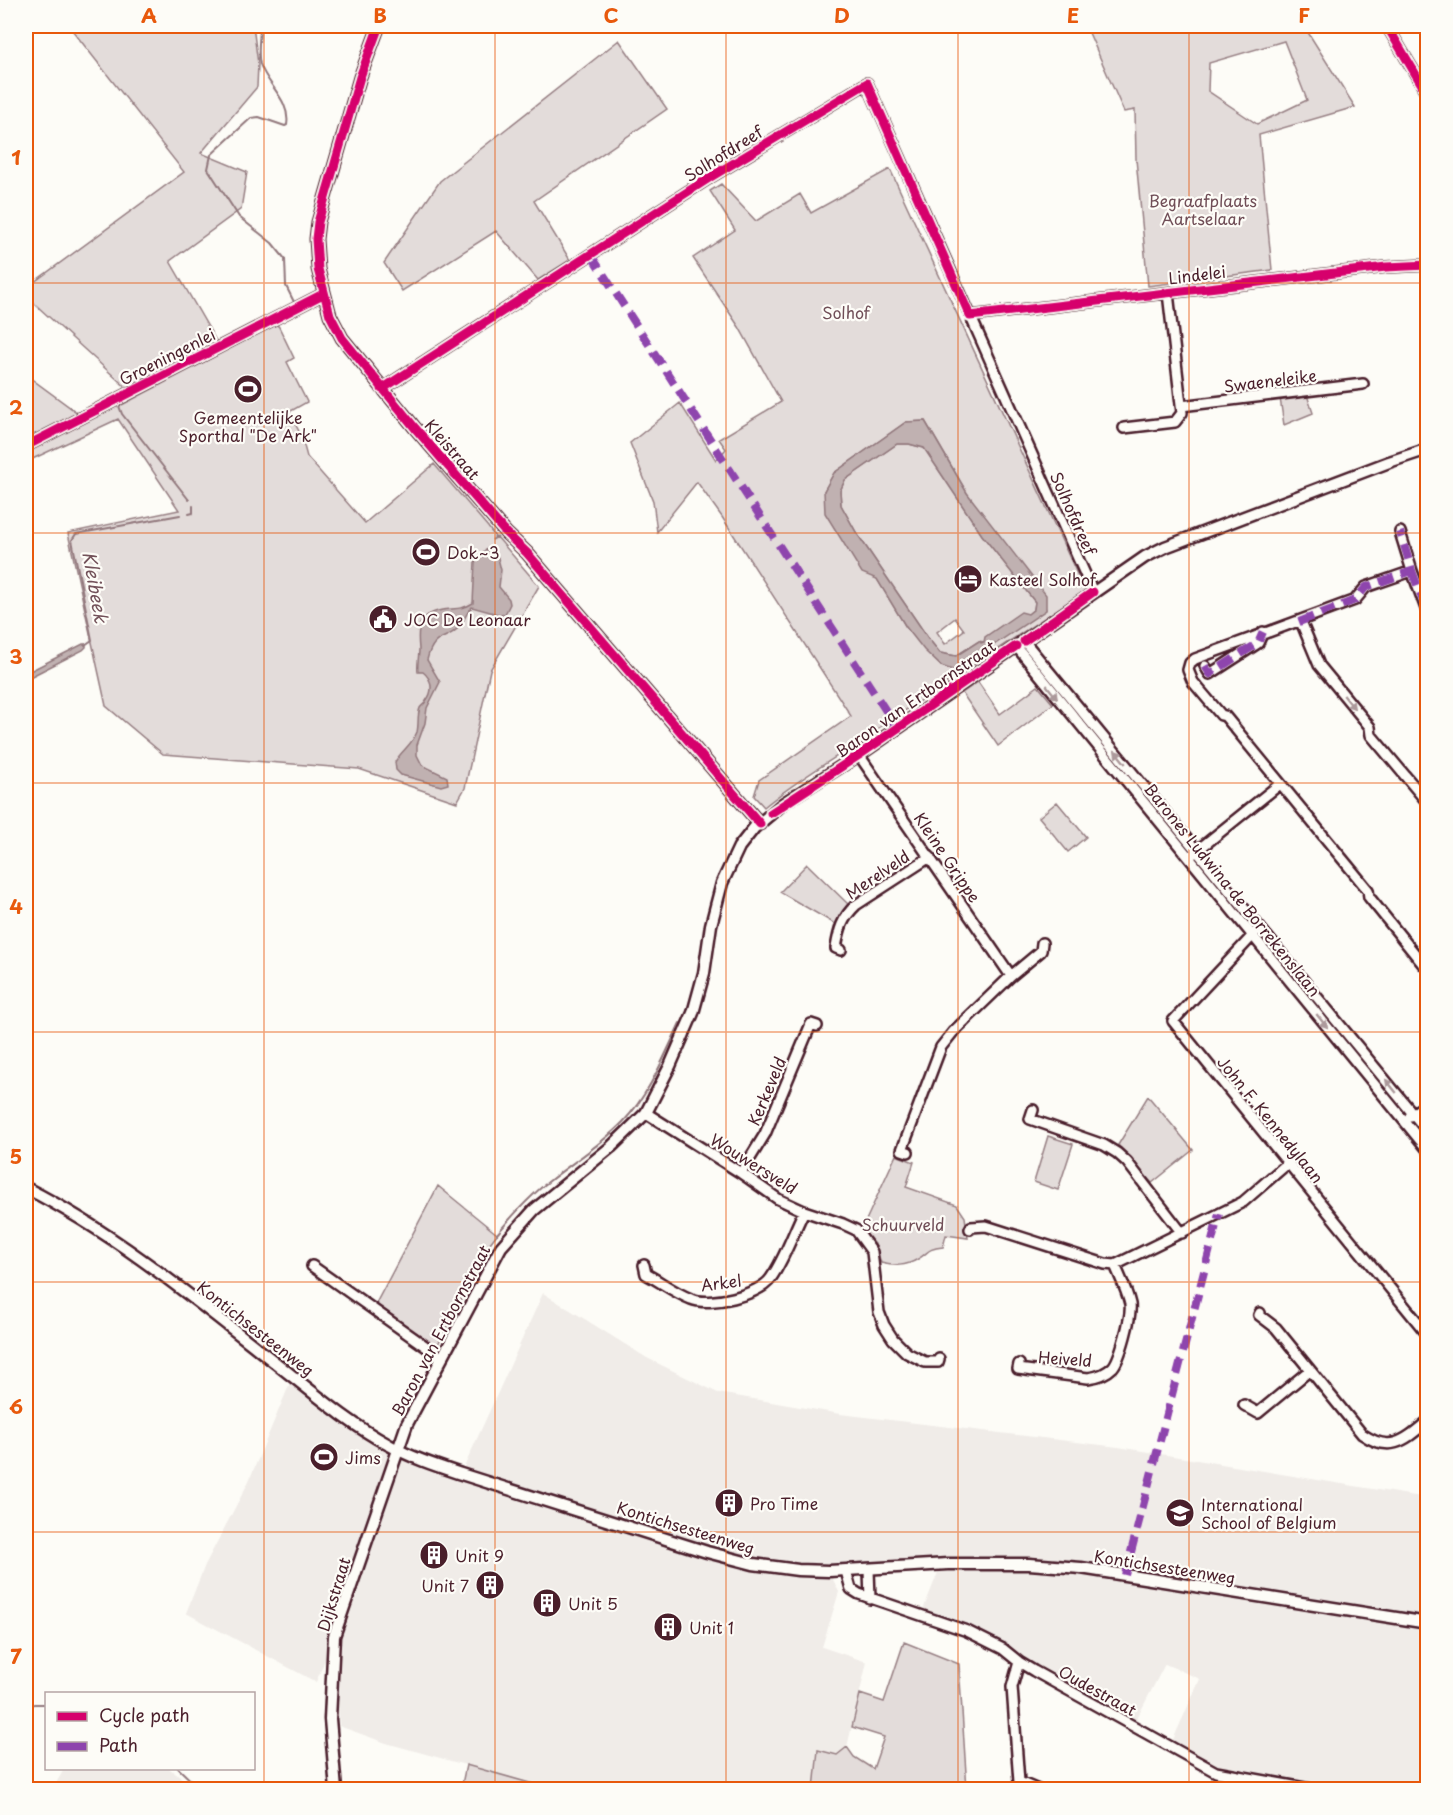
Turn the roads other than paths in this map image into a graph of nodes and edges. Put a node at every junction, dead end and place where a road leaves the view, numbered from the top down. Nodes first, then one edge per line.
1 (379, 26) edge
2 (1387, 26) edge
3 (1428, 95) edge
4 (1428, 265) edge
5 (1168, 293) junction
6 (323, 294) junction
7 (970, 316) junction
8 (1363, 384) dead end
9 (382, 389) junction
10 (1182, 406) junction
11 (1124, 428) dead end
12 (26, 446) edge
13 (1428, 449) edge
14 (1400, 532) dead end
15 (1412, 571) junction
16 (1093, 592) junction
17 (1428, 614) edge
18 (1299, 622) junction
19 (1263, 632) junction
20 (1020, 644) junction
21 (1205, 666) dead end
22 (859, 755) junction
23 (1280, 784) junction
24 (1428, 803) edge
25 (760, 824) junction
26 (1197, 852) junction
27 (930, 857) junction
28 (1188, 859) junction
29 (1260, 927) junction
30 (1252, 936) junction
31 (1042, 942) dead end
32 (841, 950) dead end
33 (1428, 966) edge
34 (1011, 976) junction
35 (817, 1026) dead end
36 (1428, 1103) edge
37 (1033, 1110) dead end
38 (646, 1113) junction
39 (1413, 1114) junction
40 (1404, 1121) junction
41 (1428, 1132) edge
42 (1428, 1150) edge
43 (908, 1152) dead end
44 (1288, 1163) junction
45 (741, 1173) junction
46 (26, 1188) edge
47 (804, 1211) junction
48 (970, 1229) dead end
49 (1182, 1233) junction
50 (1115, 1264) junction
51 (644, 1265) dead end
52 (312, 1266) dead end
53 (1260, 1313) dead end
54 (1428, 1335) edge
55 (442, 1358) junction
56 (939, 1359) dead end
57 (1019, 1364) dead end
58 (1310, 1370) junction
59 (1244, 1405) dead end
60 (1428, 1422) edge
61 (397, 1449) junction
62 (846, 1570) junction
63 (869, 1570) junction
64 (870, 1599) junction
65 (1428, 1623) edge
66 (1019, 1662) junction
67 (1314, 1789) edge
68 (336, 1790) edge
69 (1038, 1790) edge

1 - 6 street, Kleistraat
2 - 3 street
4 - 5 street, Lindelei
5 - 7 street, Lindelei
5 - 10 street
6 - 9 street, Kleistraat
6 - 12 street, Groeningenlei
7 - 9 street, Solhofdreef
7 - 16 street, Solhofdreef
8 - 10 street, Swaeneleike
9 - 25 street, Kleistraat
10 - 11 street
13 - 16 street, Baron van Ertbornstraat
14 - 15 street
15 - 17 street
15 - 18 street
16 - 20 street, Baron van Ertbornstraat
18 - 19 street
18 -> 24 street
19 - 21 street
19 - 23 street
20 - 22 street, Baron van Ertbornstraat
26 -> 20 street, Barones Ludwina de Borrekenslaan
20 -> 28 street, Barones Ludwina de Borrekenslaan
22 - 25 street, Baron van Ertbornstraat
22 - 27 street, Kleine Grippe
23 - 26 street
23 - 33 street
25 - 38 street, Baron van Ertbornstraat
26 - 28 street
26 - 29 street, Barones Ludwina de Borrekenslaan
27 - 32 street, Merelveld
27 - 34 street, Kleine Grippe
28 - 30 street, Barones Ludwina de Borrekenslaan
29 - 30 street, John F. Kennedylaan
39 -> 29 street, Barones Ludwina de Borrekenslaan
30 -> 40 street, Barones Ludwina de Borrekenslaan
30 - 44 street, John F. Kennedylaan
31 - 34 street
34 - 43 street
35 - 45 street, Kerkeveld
36 - 39 street
37 - 49 street
38 - 45 street, Wouwersveld
38 - 55 street, Baron van Ertbornstraat
39 - 40 street
39 - 41 street, Barones Ludwina de Borrekenslaan
40 - 42 street, Barones Ludwina de Borrekenslaan
44 - 49 street
44 - 54 street, John F. Kennedylaan
45 - 47 street, Wouwersveld
46 - 61 street, Kontichsesteenweg
47 - 51 street, Arkel
47 - 56 street, Wouwersveld
48 - 50 street
49 - 50 street
50 - 57 street, Heiveld
52 - 55 street
53 - 58 street
55 - 61 street, Baron van Ertbornstraat
58 - 59 street
58 - 60 street
61 - 62 street, Kontichsesteenweg
61 - 68 street, Dijkstraat
62 - 63 street, Kontichsesteenweg
62 - 64 street, Oudestraat
63 - 64 street
63 - 65 street, Kontichsesteenweg
64 - 66 street, Oudestraat
66 - 67 street, Oudestraat
66 - 69 street

